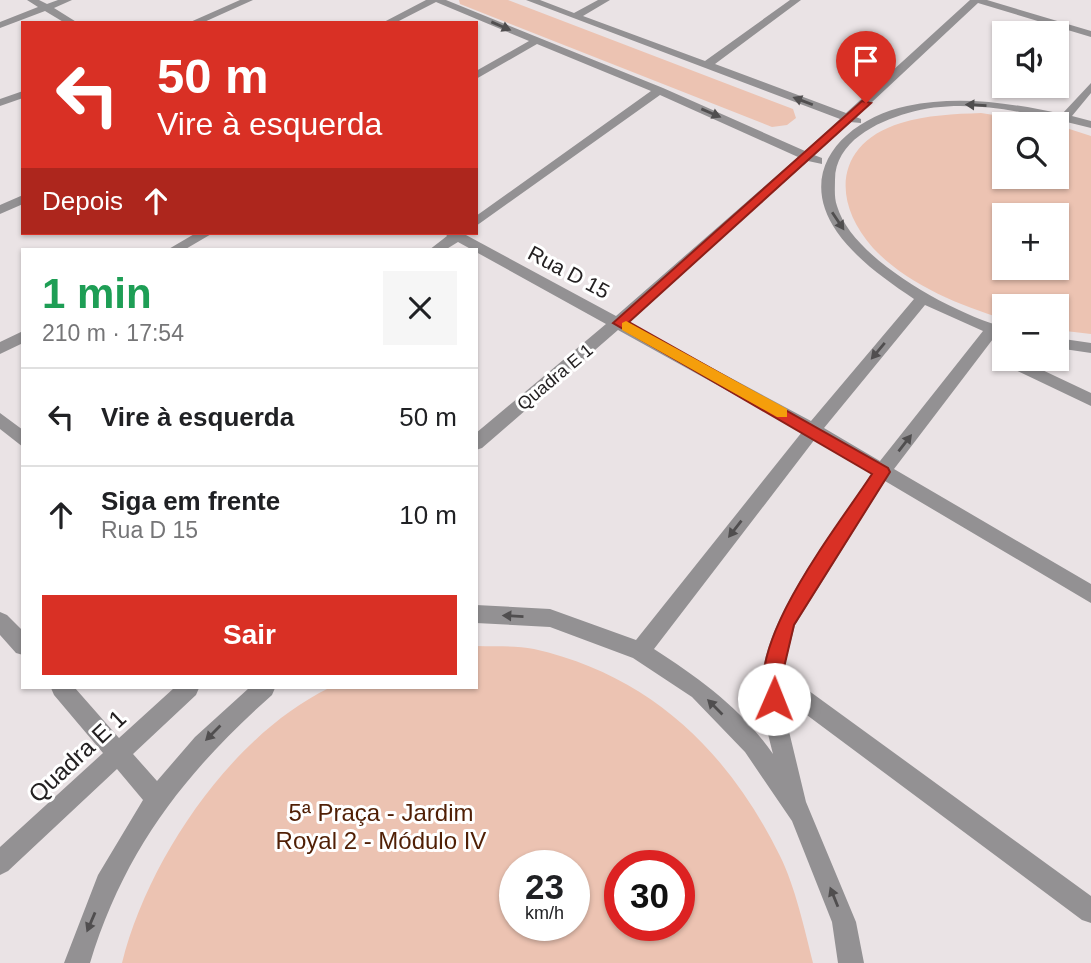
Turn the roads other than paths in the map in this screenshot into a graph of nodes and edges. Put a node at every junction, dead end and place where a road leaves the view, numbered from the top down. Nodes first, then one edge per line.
1 (32, 0) edge
2 (66, 0) edge
3 (248, 0) edge
4 (435, 0) edge
5 (531, 0) edge
6 (606, 0) edge
7 (796, 0) edge
8 (977, 0) edge
9 (46, 8) junction
10 (574, 18) junction
11 (69, 21) edge
12 (198, 21) edge
13 (391, 21) edge
14 (0, 25) edge
15 (1091, 34) edge
16 (535, 41) junction
17 (707, 65) junction
18 (478, 75) edge
19 (1091, 86) edge
20 (659, 90) junction
21 (21, 95) edge
22 (0, 103) edge
23 (1040, 112) edge
24 (1069, 112) edge
25 (1069, 118) edge
26 (850, 119) junction
27 (867, 124) junction
28 (1091, 125) edge
29 (809, 155) junction
30 (828, 167) junction
31 (21, 200) edge
32 (0, 210) edge
33 (478, 221) edge
34 (201, 235) edge
35 (456, 235) edge
36 (459, 235) edge
37 (178, 248) edge
38 (439, 248) edge
39 (922, 299) junction
40 (620, 323) junction
41 (992, 328) edge
42 (992, 336) edge
43 (21, 337) edge
44 (1069, 345) edge
45 (980, 346) junction
46 (1091, 348) edge
47 (0, 349) edge
48 (992, 352) edge
49 (1032, 371) edge
50 (1091, 400) edge
51 (0, 419) edge
52 (813, 430) junction
53 (21, 438) edge
54 (478, 441) edge
55 (882, 472) junction
56 (1091, 594) edge
57 (478, 614) edge
58 (0, 621) edge
59 (21, 644) edge
60 (640, 651) junction
61 (772, 676) junction
62 (62, 689) edge
63 (189, 689) edge
64 (264, 689) edge
65 (120, 753) junction
66 (157, 798) junction
67 (800, 813) junction
68 (0, 863) edge
69 (1091, 911) edge
70 (76, 963) edge
71 (851, 963) edge

1 - 9 street
2 - 9 street
3 - 12 street
4 - 13 street
4 -> 16 street
5 - 10 street
6 - 10 street
7 - 17 street
8 - 15 street
8 - 26 street, Quadra E 1
9 - 11 street
9 - 14 street
10 - 17 street
16 - 18 street
16 - 20 street
26 -> 17 street
19 - 24 street
20 -> 29 street
20 - 33 street
21 - 22 street
23 -> 27 street
25 - 28 street
26 - 27 street
26 - 29 street, Quadra E 1
27 - 30 street
29 - 30 street
29 - 40 street, Quadra E 1
30 -> 39 street
31 - 32 street
34 - 37 street
35 - 38 street
36 - 40 street, Rua D 15
39 - 41 street
39 -> 52 street
40 - 52 street, Rua D 15
40 - 54 street, Quadra E 1
42 - 45 street
43 - 47 street
44 - 46 street
45 - 48 street
55 -> 45 street
49 - 50 street
51 - 53 street
52 - 55 street, Rua D 15
52 -> 60 street
55 - 56 street, Rua D 15
55 - 61 street
60 -> 57 street
58 - 59 street
67 -> 60 street
61 - 67 street
61 - 69 street
62 - 65 street
63 - 65 street, Quadra E 1
64 -> 66 street
65 - 66 street
65 - 68 street, Quadra E 1
66 -> 70 street
71 -> 67 street

